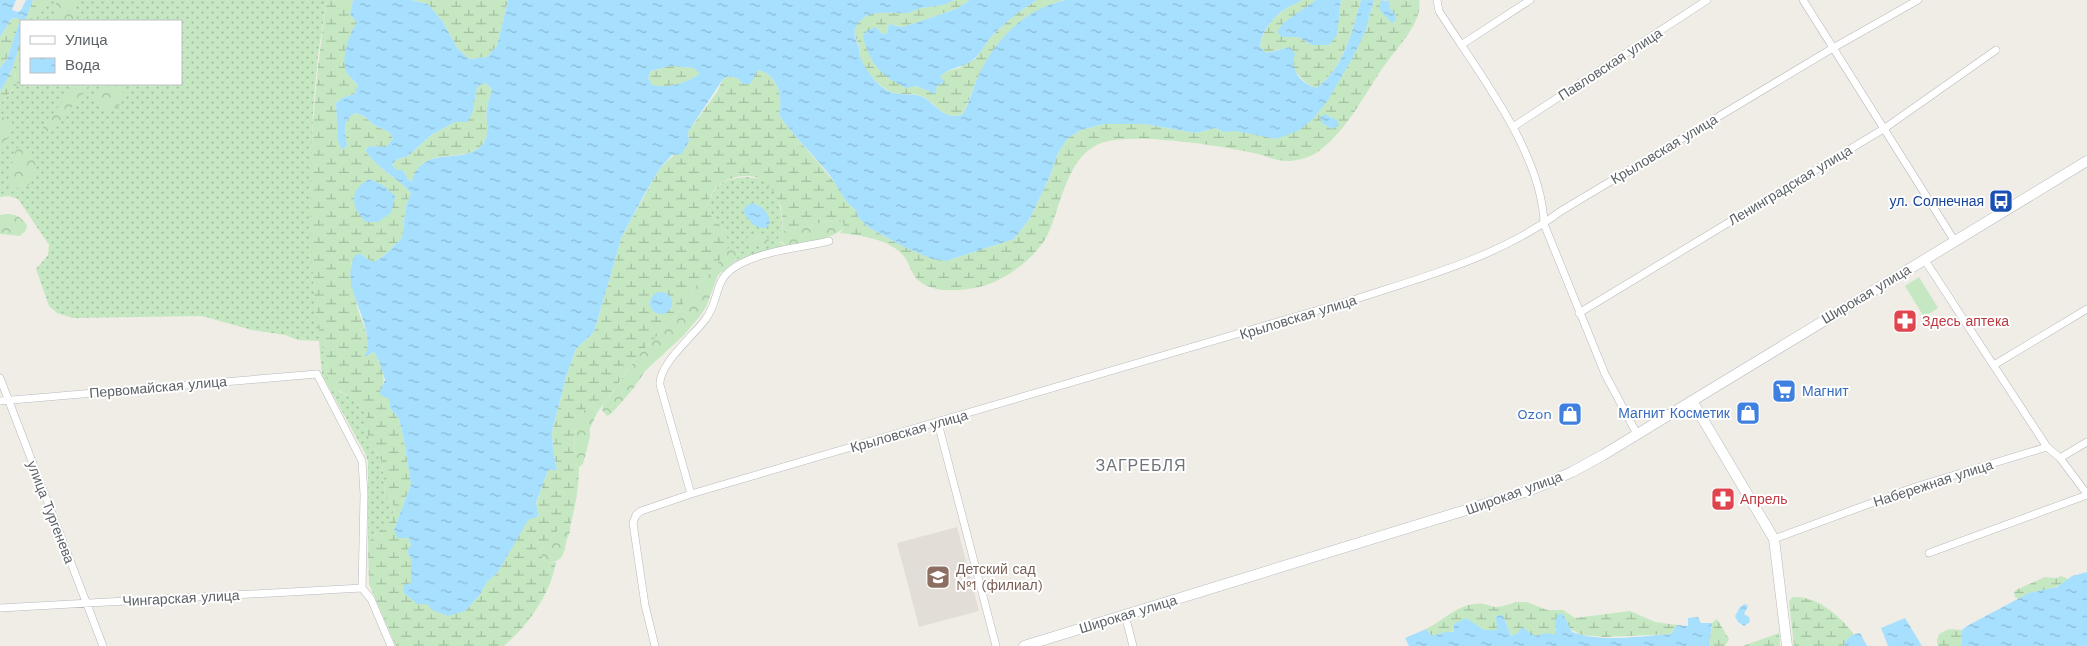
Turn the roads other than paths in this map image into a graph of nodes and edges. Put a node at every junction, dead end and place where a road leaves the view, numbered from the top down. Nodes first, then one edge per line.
1 (1437, 0) edge
2 (1530, 0) edge
3 (1707, 0) edge
4 (1803, 0) edge
5 (1918, 0) edge
6 (1461, 45) junction
7 (1833, 48) junction
8 (1996, 50) dead end
9 (1514, 127) junction
10 (1885, 128) junction
11 (2087, 160) edge
12 (1544, 224) junction
13 (1954, 240) junction
14 (829, 242) dead end
15 (1924, 259) junction
16 (2087, 309) edge
17 (1579, 313) junction
18 (1994, 365) junction
19 (0, 378) edge
20 (4, 400) edge
21 (1692, 401) junction
22 (938, 423) junction
23 (1637, 434) junction
24 (2087, 442) edge
25 (2047, 447) junction
26 (2060, 458) junction
27 (691, 494) junction
28 (2087, 494) edge
29 (1774, 539) junction
30 (1929, 553) dead end
31 (362, 588) junction
32 (87, 603) junction
33 (0, 608) edge
34 (1125, 615) junction
35 (1787, 642) edge
36 (103, 646) edge
37 (391, 646) edge
38 (655, 646) edge
39 (996, 646) edge
40 (1024, 646) edge
41 (1133, 646) edge

1 - 6 street
2 - 6 street
3 - 9 street, Павловская улица
4 - 7 street
5 - 7 street, Крыловская улица
6 - 9 street
7 - 10 street
7 - 12 street, Крыловская улица
8 - 10 street, Ленинградская улица
9 - 12 street
10 - 13 street
10 - 17 street, Ленинградская улица
11 - 13 street, Широкая улица
12 - 17 street
12 - 22 street, Крыловская улица
13 - 15 street, Широкая улица
14 - 27 street
15 - 18 street
15 - 21 street, Широкая улица
16 - 18 street
17 - 23 street
18 - 25 street
19 - 20 street, улица Тургенева
20 - 31 street, Первомайская улица
20 - 32 street, улица Тургенева
21 - 23 street, Широкая улица
21 - 29 street
22 - 27 street, Крыловская улица
22 - 39 street
23 - 34 street, Широкая улица
24 - 26 street
25 - 26 street
25 - 29 street, Набережная улица
26 - 28 street
27 - 38 street, Крыловская улица
28 - 30 street
29 - 35 street
31 - 32 street, Чингарская улица
31 - 37 street
32 - 33 street, Чингарская улица
32 - 36 street, улица Тургенева
34 - 40 street, Широкая улица
34 - 41 street

